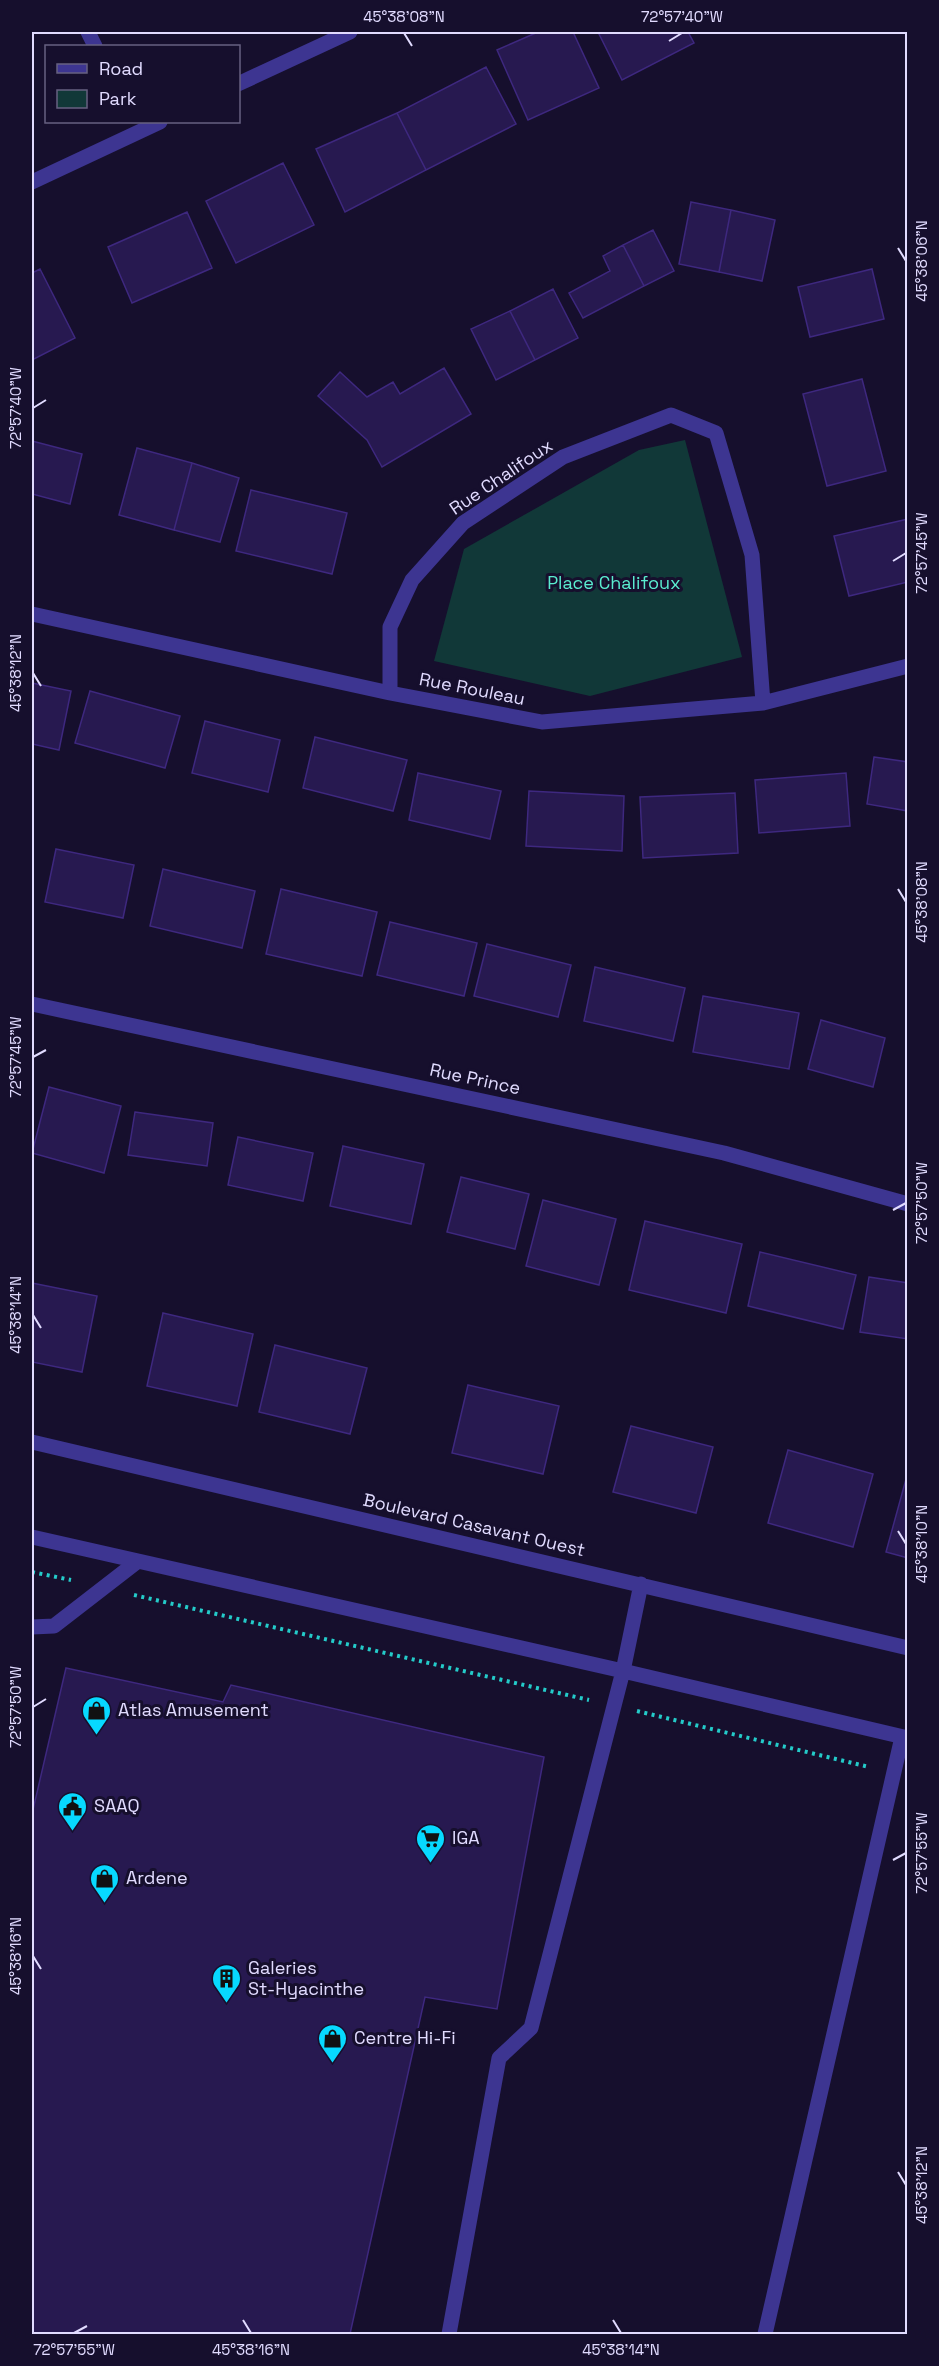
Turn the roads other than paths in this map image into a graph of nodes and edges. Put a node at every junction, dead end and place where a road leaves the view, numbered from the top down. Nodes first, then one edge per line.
1 (350, 32) edge
2 (240, 83) edge
3 (155, 123) edge
4 (134, 127) edge
5 (32, 182) edge
6 (32, 614) edge
7 (908, 666) edge
8 (390, 693) junction
9 (763, 703) junction
10 (32, 1004) edge
11 (908, 1204) edge
12 (32, 1442) edge
13 (32, 1537) edge
14 (138, 1561) junction
15 (641, 1584) junction
16 (32, 1627) edge
17 (908, 1648) edge
18 (623, 1671) junction
19 (905, 1738) edge
20 (449, 2334) edge
21 (765, 2334) edge

1 - 2 street
3 - 4 street
4 - 5 street
6 - 8 street, Rue Rouleau
7 - 9 street, Rue Rouleau
8 - 9 street, Rue Rouleau
8 - 9 street, Rue Chalifoux
10 - 11 street, Rue Prince
12 - 15 street, Boulevard Casavant Ouest
13 - 14 street
14 - 16 street
14 - 18 street
15 - 17 street, Boulevard Casavant Ouest
15 - 18 street
18 - 19 street
18 - 20 street
19 - 21 street

